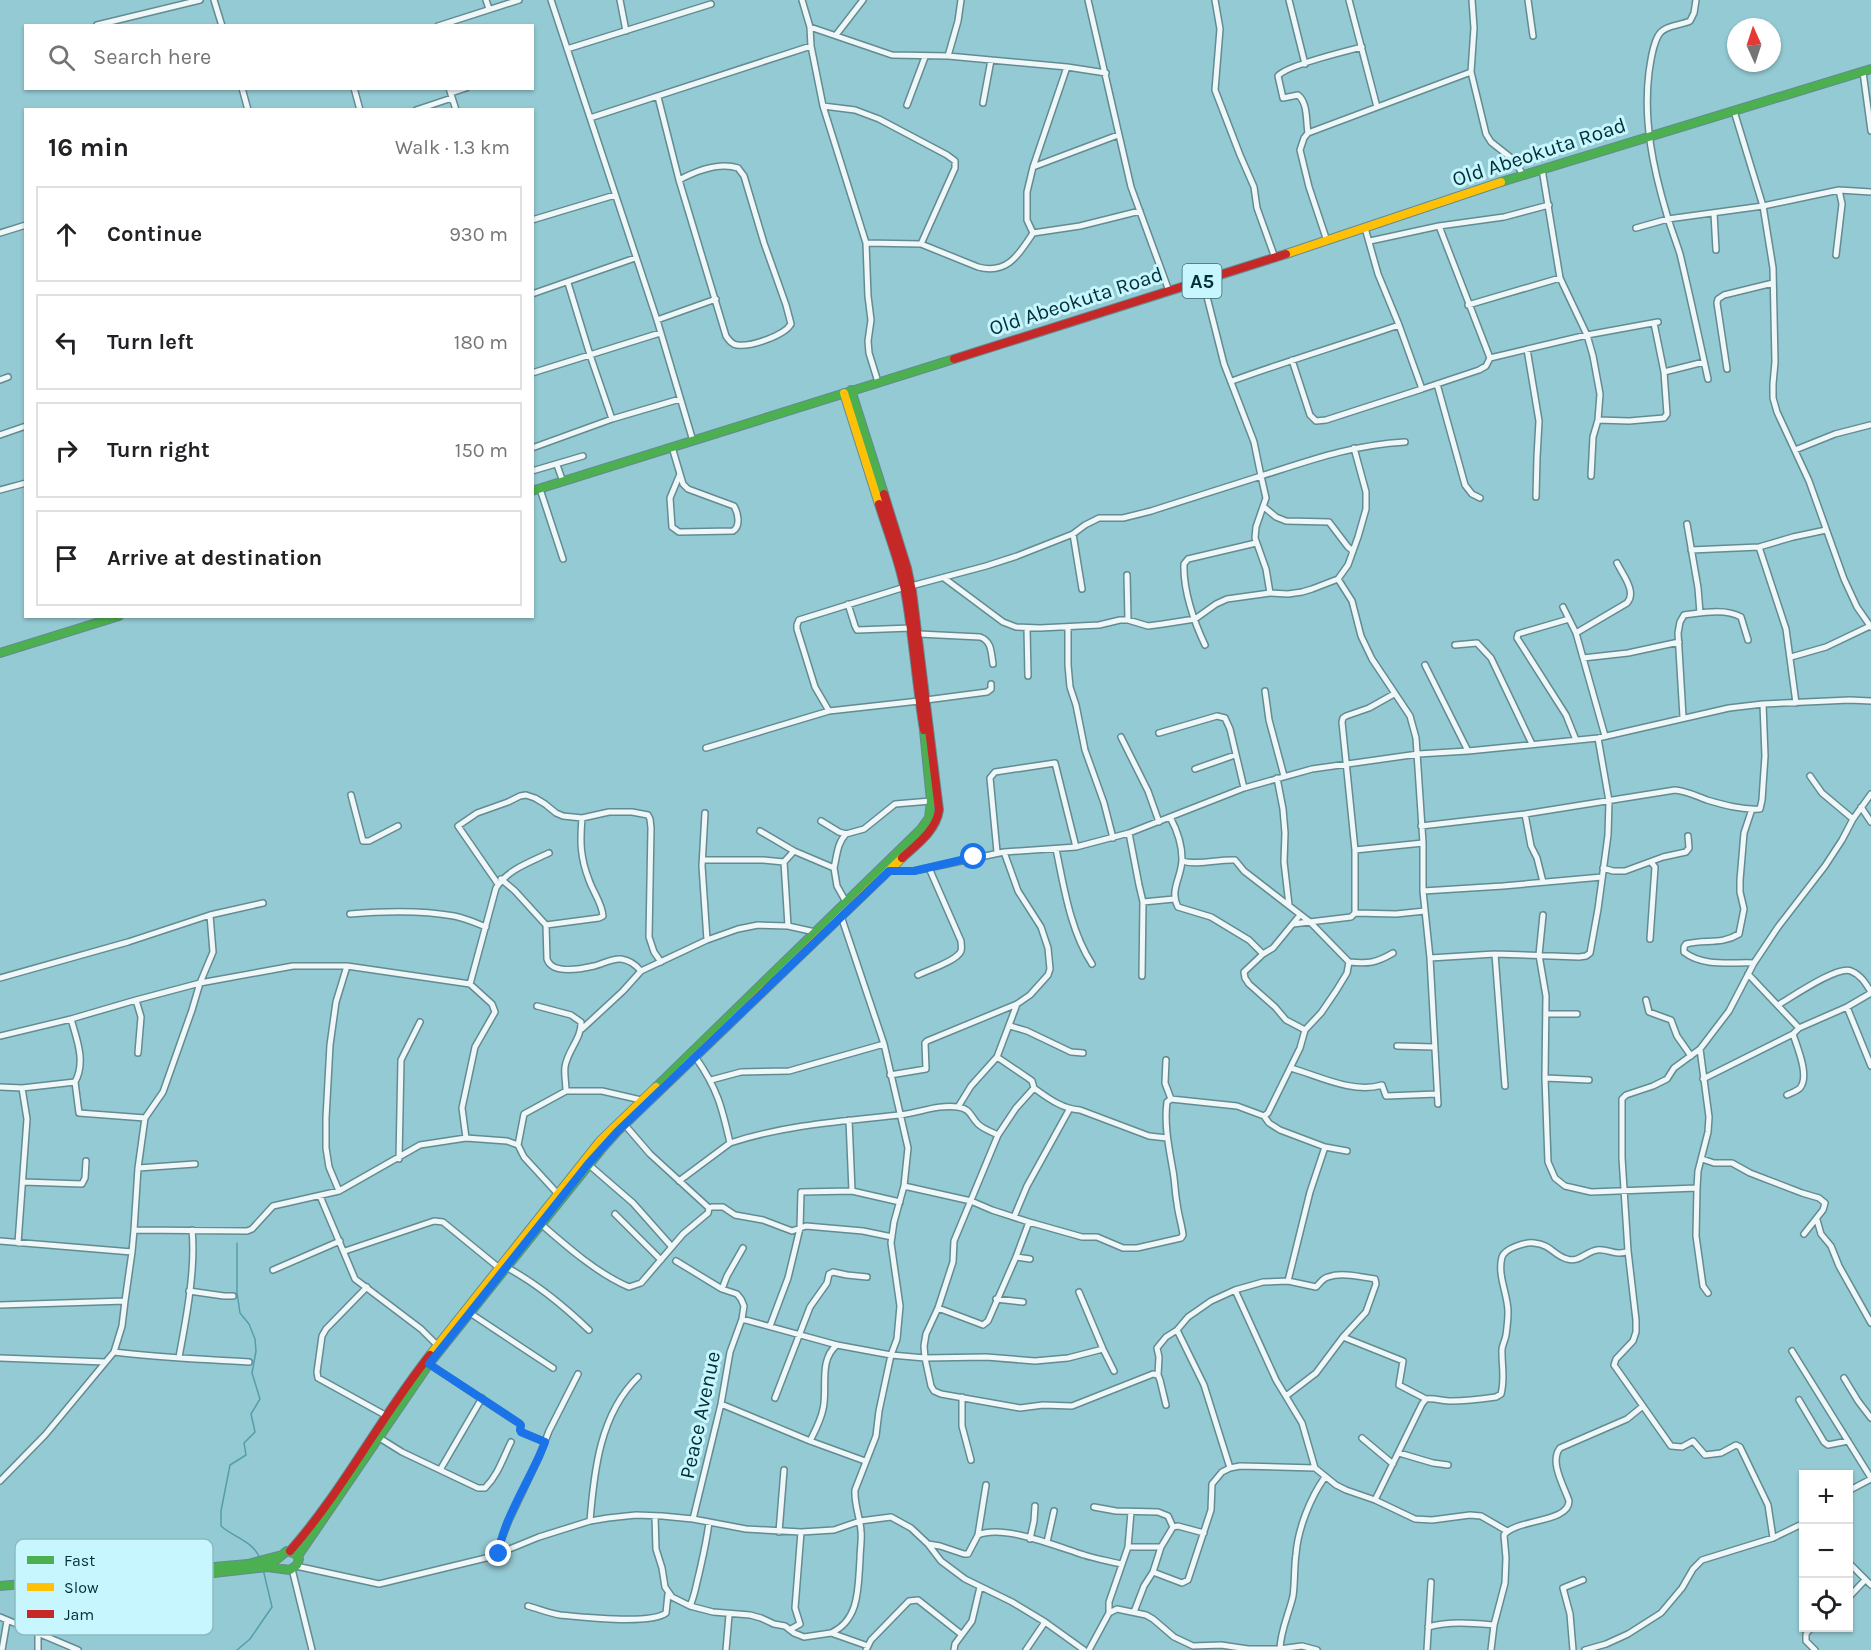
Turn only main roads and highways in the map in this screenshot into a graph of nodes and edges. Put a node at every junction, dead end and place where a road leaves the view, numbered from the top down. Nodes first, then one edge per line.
1 (1867, 71) edge
2 (848, 391) junction
3 (536, 490) edge
4 (908, 586) junction
5 (113, 618) edge
6 (0, 653) edge
7 (922, 700) junction
8 (502, 1267) junction
9 (290, 1551) junction
10 (298, 1556) junction
11 (263, 1565) junction
12 (213, 1568) edge
13 (213, 1570) edge
14 (15, 1585) edge
15 (0, 1586) edge
16 (15, 1590) edge
17 (0, 1591) edge

1 - 2 main road, Old Abeokuta Road / A5
2 - 3 main road, Old Abeokuta Road / A5
2 - 4 main road
4 - 7 main road
4 - 7 main road
5 - 6 main road
7 - 8 main road
7 - 8 main road
8 - 9 main road
8 - 10 main road
9 - 10 main road
9 - 11 main road
10 - 11 main road
11 - 12 main road
11 - 13 main road
14 - 15 main road
16 - 17 main road

